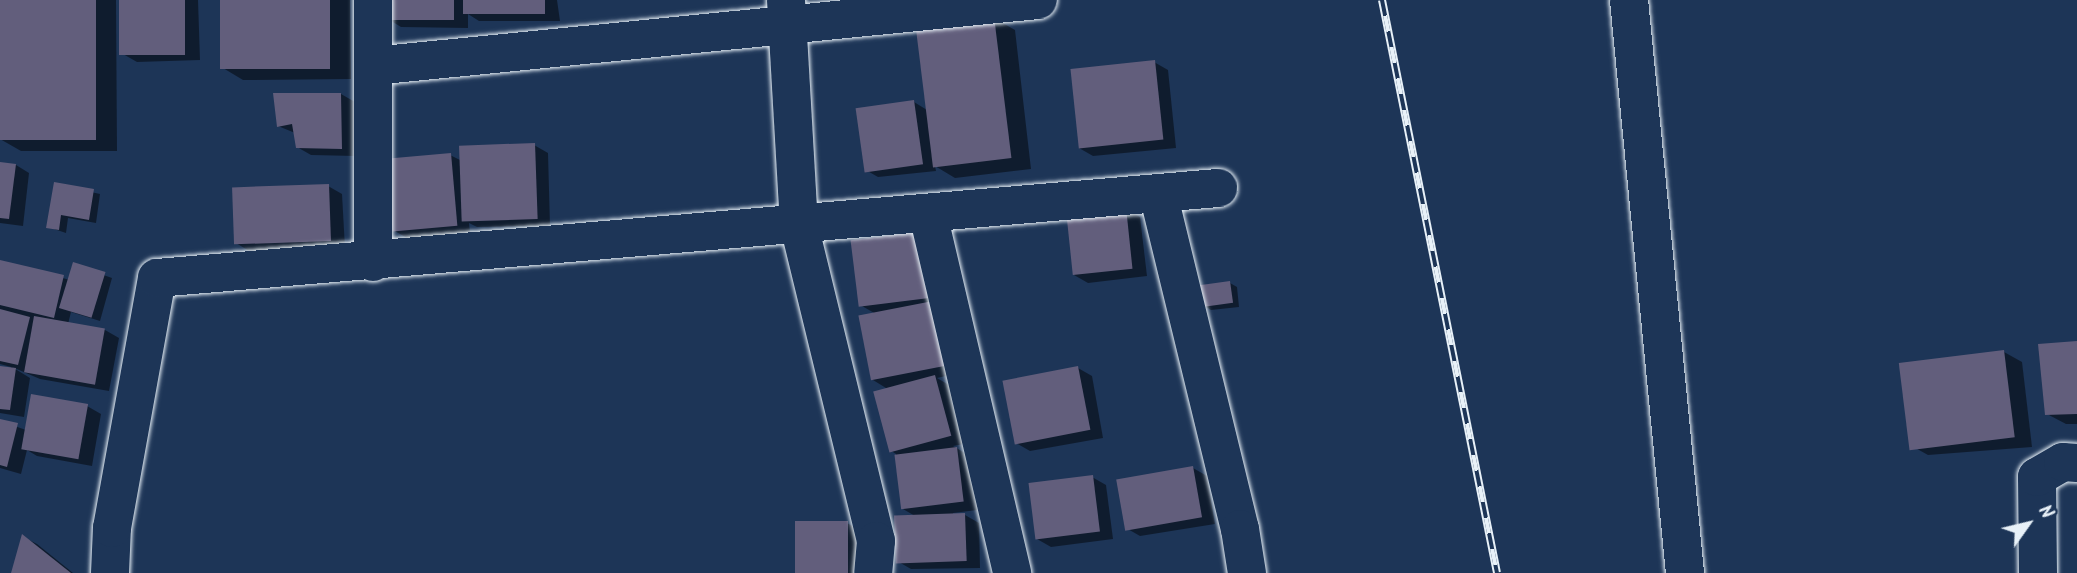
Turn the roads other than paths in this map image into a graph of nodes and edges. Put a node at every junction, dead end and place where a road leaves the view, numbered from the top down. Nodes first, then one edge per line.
1 (373, 0) edge
2 (1038, 0) edge
3 (1629, 0) edge
4 (787, 13) edge
5 (373, 66) junction
6 (1218, 188) dead end
7 (1158, 193) junction
8 (928, 214) junction
9 (799, 225) junction
10 (373, 262) junction
11 (2077, 463) edge
12 (110, 573) edge
13 (873, 573) edge
14 (1012, 573) edge
15 (1247, 573) edge
16 (1685, 573) edge
17 (2038, 573) edge

1 - 5 street
2 - 4 street
3 - 16 street
4 - 5 street
4 - 9 street
5 - 10 street
6 - 7 street
7 - 8 street
7 - 15 street
8 - 9 street
8 - 14 street
9 - 10 street
9 - 13 street
10 - 12 street
11 - 17 street

